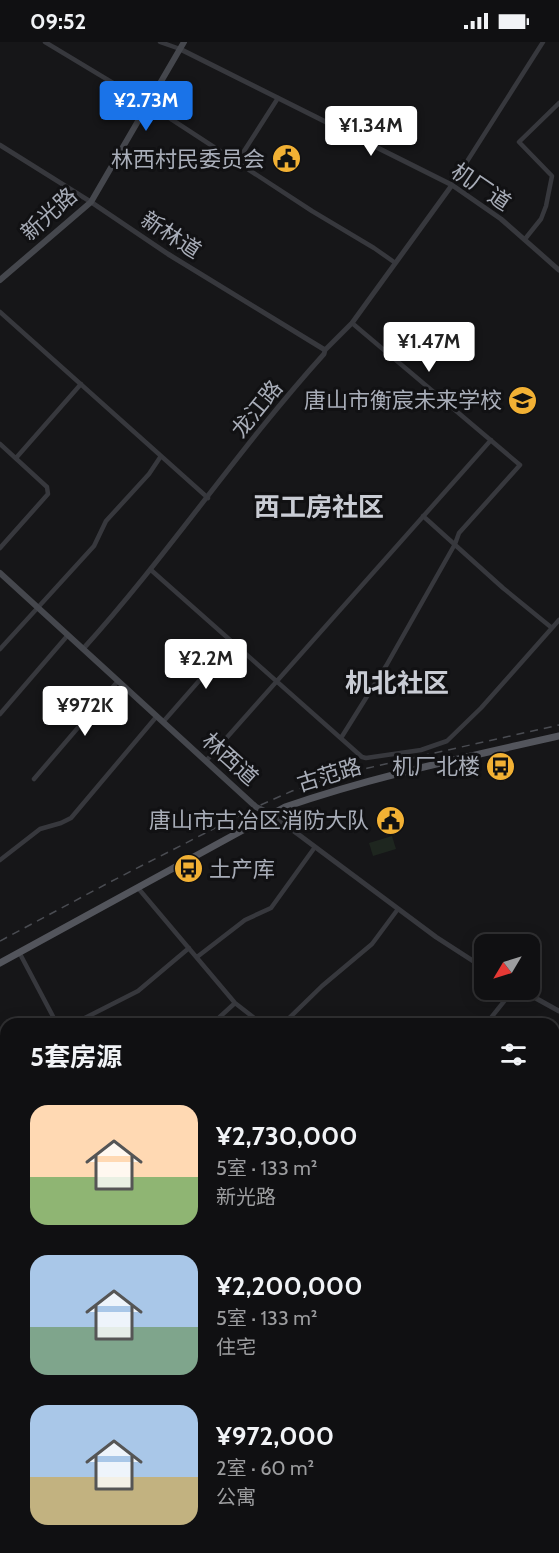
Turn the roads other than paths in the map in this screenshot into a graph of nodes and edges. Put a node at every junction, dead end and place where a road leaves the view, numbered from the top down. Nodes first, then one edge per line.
1 (45, 42) edge
2 (160, 42) edge
3 (184, 42) edge
4 (543, 42) edge
5 (180, 50) junction
6 (278, 98) junction
7 (559, 103) edge
8 (148, 104) junction
9 (0, 145) edge
10 (237, 162) junction
11 (452, 185) junction
12 (91, 202) junction
13 (525, 239) junction
14 (394, 262) junction
15 (559, 270) edge
16 (0, 280) edge
17 (0, 312) edge
18 (352, 323) junction
19 (325, 350) junction
20 (81, 384) junction
21 (491, 440) junction
22 (0, 444) edge
23 (161, 456) junction
24 (16, 458) junction
25 (208, 498) junction
26 (423, 516) junction
27 (455, 544) junction
28 (0, 548) edge
29 (151, 570) junction
30 (0, 573) edge
31 (38, 608) junction
32 (559, 620) edge
33 (552, 628) junction
34 (68, 635) junction
35 (233, 642) junction
36 (0, 649) edge
37 (83, 649) junction
38 (118, 681) junction
39 (277, 681) junction
40 (0, 714) edge
41 (156, 716) junction
42 (163, 722) junction
43 (559, 736) edge
44 (341, 738) junction
45 (206, 761) junction
46 (34, 779) dead end
47 (271, 814) junction
48 (315, 847) junction
49 (0, 860) edge
50 (138, 888) junction
51 (398, 909) junction
52 (189, 948) junction
53 (19, 952) junction
54 (197, 957) junction
55 (474, 962) edge
56 (0, 963) edge
57 (505, 1000) edge
58 (539, 1000) edge
59 (236, 1003) junction
60 (559, 1011) edge
61 (54, 1018) edge
62 (84, 1018) edge
63 (219, 1018) edge
64 (255, 1018) edge
65 (290, 1018) edge
66 (491, 1018) edge

1 - 8 street
2 - 5 street
3 - 5 main road, 新光路
4 - 11 street
5 - 6 street, 机厂道
5 - 8 main road, 新光路
6 - 10 street
6 - 11 street, 机厂道
7 - 13 street
8 - 10 street
8 - 12 main road, 新光路
9 - 12 street, 新林道
10 - 14 street
11 - 13 street, 机厂道
11 - 14 street, 龙江路
12 - 16 main road, 新光路
12 - 19 street, 新林道
13 - 15 street, 机厂道
14 - 18 street, 龙江路
17 - 20 street
18 - 19 street, 龙江路
18 - 21 street
19 - 25 street, 龙江路
20 - 23 street
20 - 24 street
21 - 26 street
21 - 27 street
22 - 24 street
23 - 25 street
23 - 31 street
24 - 28 street
25 - 29 street, 龙江路
26 - 27 street
26 - 39 street
27 - 33 street
27 - 44 street
29 - 35 street
29 - 37 street, 龙江路
30 - 31 main road, 林西道
31 - 34 main road, 林西道
31 - 36 street
32 - 33 street
33 - 44 street
34 - 37 main road, 林西道
34 - 40 street
35 - 39 street
35 - 42 street
37 - 38 main road, 林西道
38 - 41 main road, 林西道
38 - 46 street
39 - 44 street
39 - 45 street
41 - 42 main road, 林西道
41 - 49 street
42 - 45 main road, 林西道
43 - 47 main road, 古范路
45 - 47 main road, 林西道
47 - 48 street, 林西道
47 - 50 main road, 古范路
48 - 51 street, 林西道
48 - 54 street
50 - 52 street
50 - 53 main road, 古范路
51 - 55 street, 林西道
51 - 65 street
52 - 54 street
52 - 62 street
53 - 56 main road, 古范路
53 - 61 street
54 - 59 street
57 - 66 street
58 - 60 street
59 - 63 street
59 - 64 street

